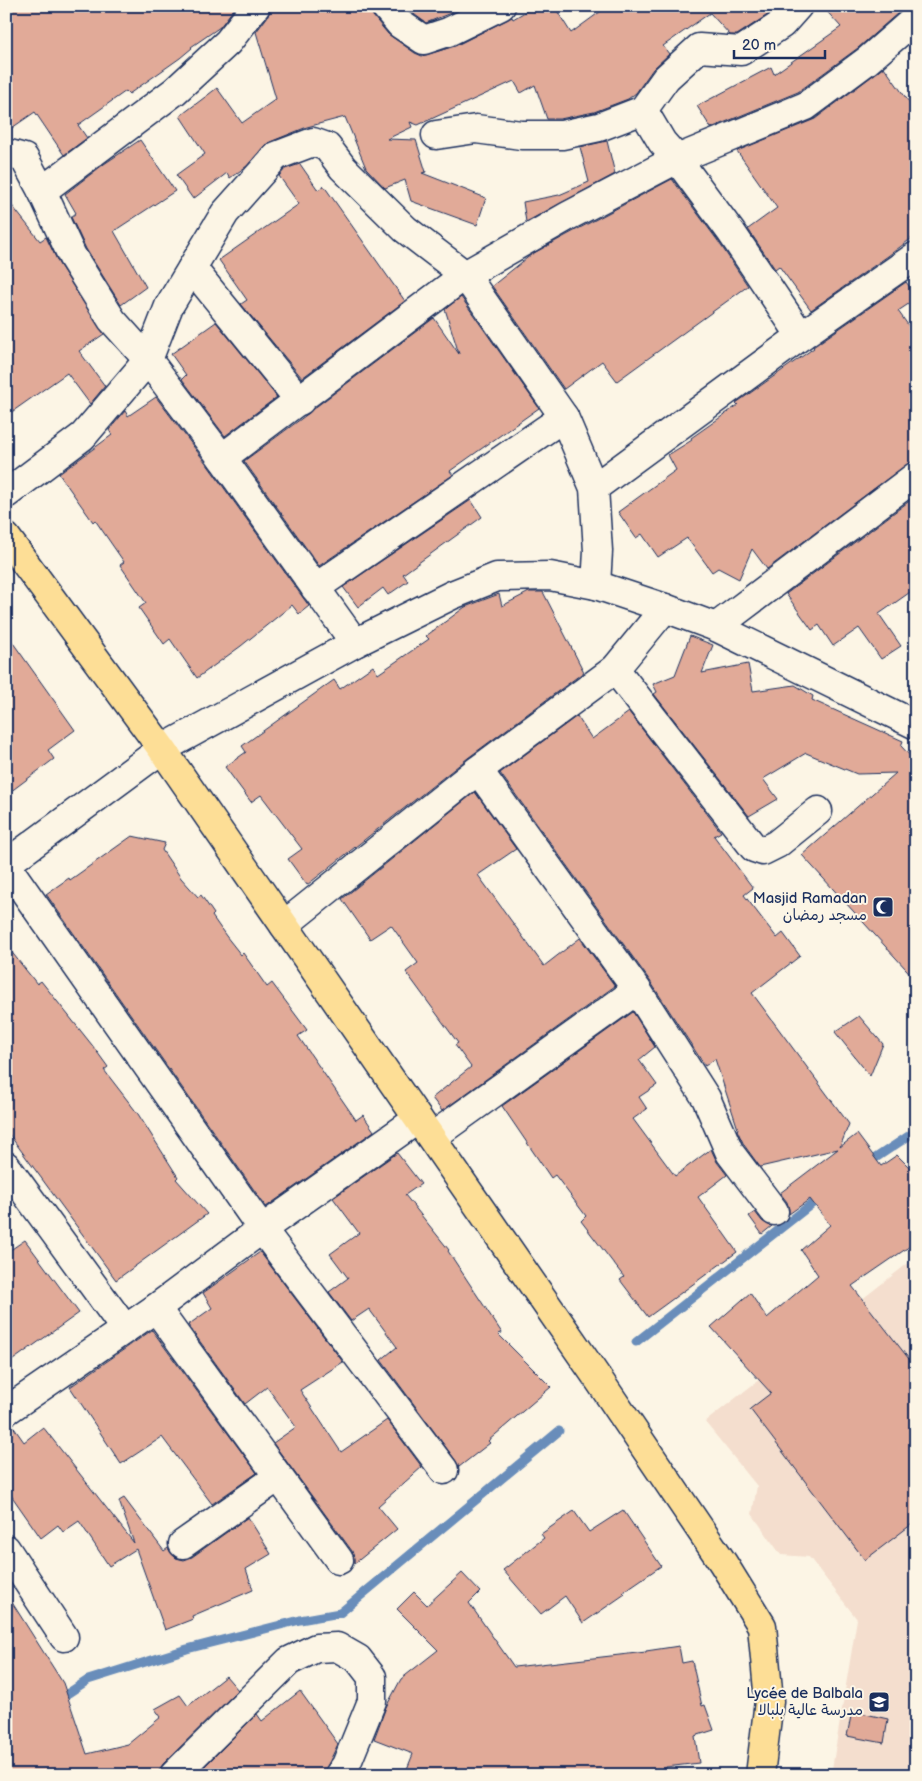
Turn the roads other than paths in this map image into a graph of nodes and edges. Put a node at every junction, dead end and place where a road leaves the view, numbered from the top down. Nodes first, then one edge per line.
1 (256, 6) edge
2 (385, 6) edge
3 (501, 6) edge
4 (798, 6) edge
5 (909, 15) edge
6 (643, 110) junction
7 (436, 135) dead end
8 (6, 153) edge
9 (677, 159) junction
10 (42, 191) junction
11 (916, 256) edge
12 (192, 268) junction
13 (465, 275) junction
14 (801, 336) junction
15 (148, 360) junction
16 (300, 401) junction
17 (564, 417) junction
18 (222, 458) junction
19 (916, 476) edge
20 (594, 488) junction
21 (6, 494) edge
22 (6, 537) edge
23 (596, 585) junction
24 (315, 588) junction
25 (665, 608) junction
26 (716, 628) junction
27 (355, 643) junction
28 (616, 669) junction
29 (916, 725) edge
30 (162, 749) junction
31 (478, 770) junction
32 (818, 811) dead end
33 (6, 864) edge
34 (284, 925) junction
35 (637, 990) junction
36 (425, 1128) junction
37 (6, 1166) edge
38 (774, 1210) dead end
39 (262, 1229) junction
40 (156, 1308) junction
41 (125, 1329) junction
42 (6, 1411) edge
43 (444, 1470) dead end
44 (278, 1477) junction
45 (183, 1544) dead end
46 (6, 1549) edge
47 (338, 1560) dead end
48 (64, 1637) dead end
49 (174, 1775) edge
50 (339, 1775) edge
51 (760, 1775) edge

1 - 10 street
2 - 3 street
4 - 6 street
5 - 9 street
6 - 7 street
6 - 9 street
8 - 10 street
9 - 13 street
9 - 14 street
10 - 15 street
11 - 14 street
12 - 13 street
12 - 15 street
12 - 16 street
13 - 16 street
13 - 17 street
14 - 20 street
15 - 18 street
15 - 21 street
16 - 18 street
17 - 20 street
17 - 24 street
18 - 24 street
19 - 26 street
20 - 23 street
22 - 30 main road
23 - 25 street
23 - 27 street
24 - 27 street
25 - 26 street
25 - 28 street
26 - 29 street
27 - 30 street
28 - 31 street
28 - 32 street
30 - 33 street
30 - 34 main road
31 - 34 street
31 - 35 street
33 - 39 street
34 - 36 main road
35 - 36 street
35 - 38 street
36 - 39 street
36 - 51 main road
37 - 41 street
39 - 40 street
39 - 43 street
40 - 41 street
40 - 44 street
41 - 42 street
44 - 45 street
44 - 47 street
46 - 48 street
49 - 50 street

